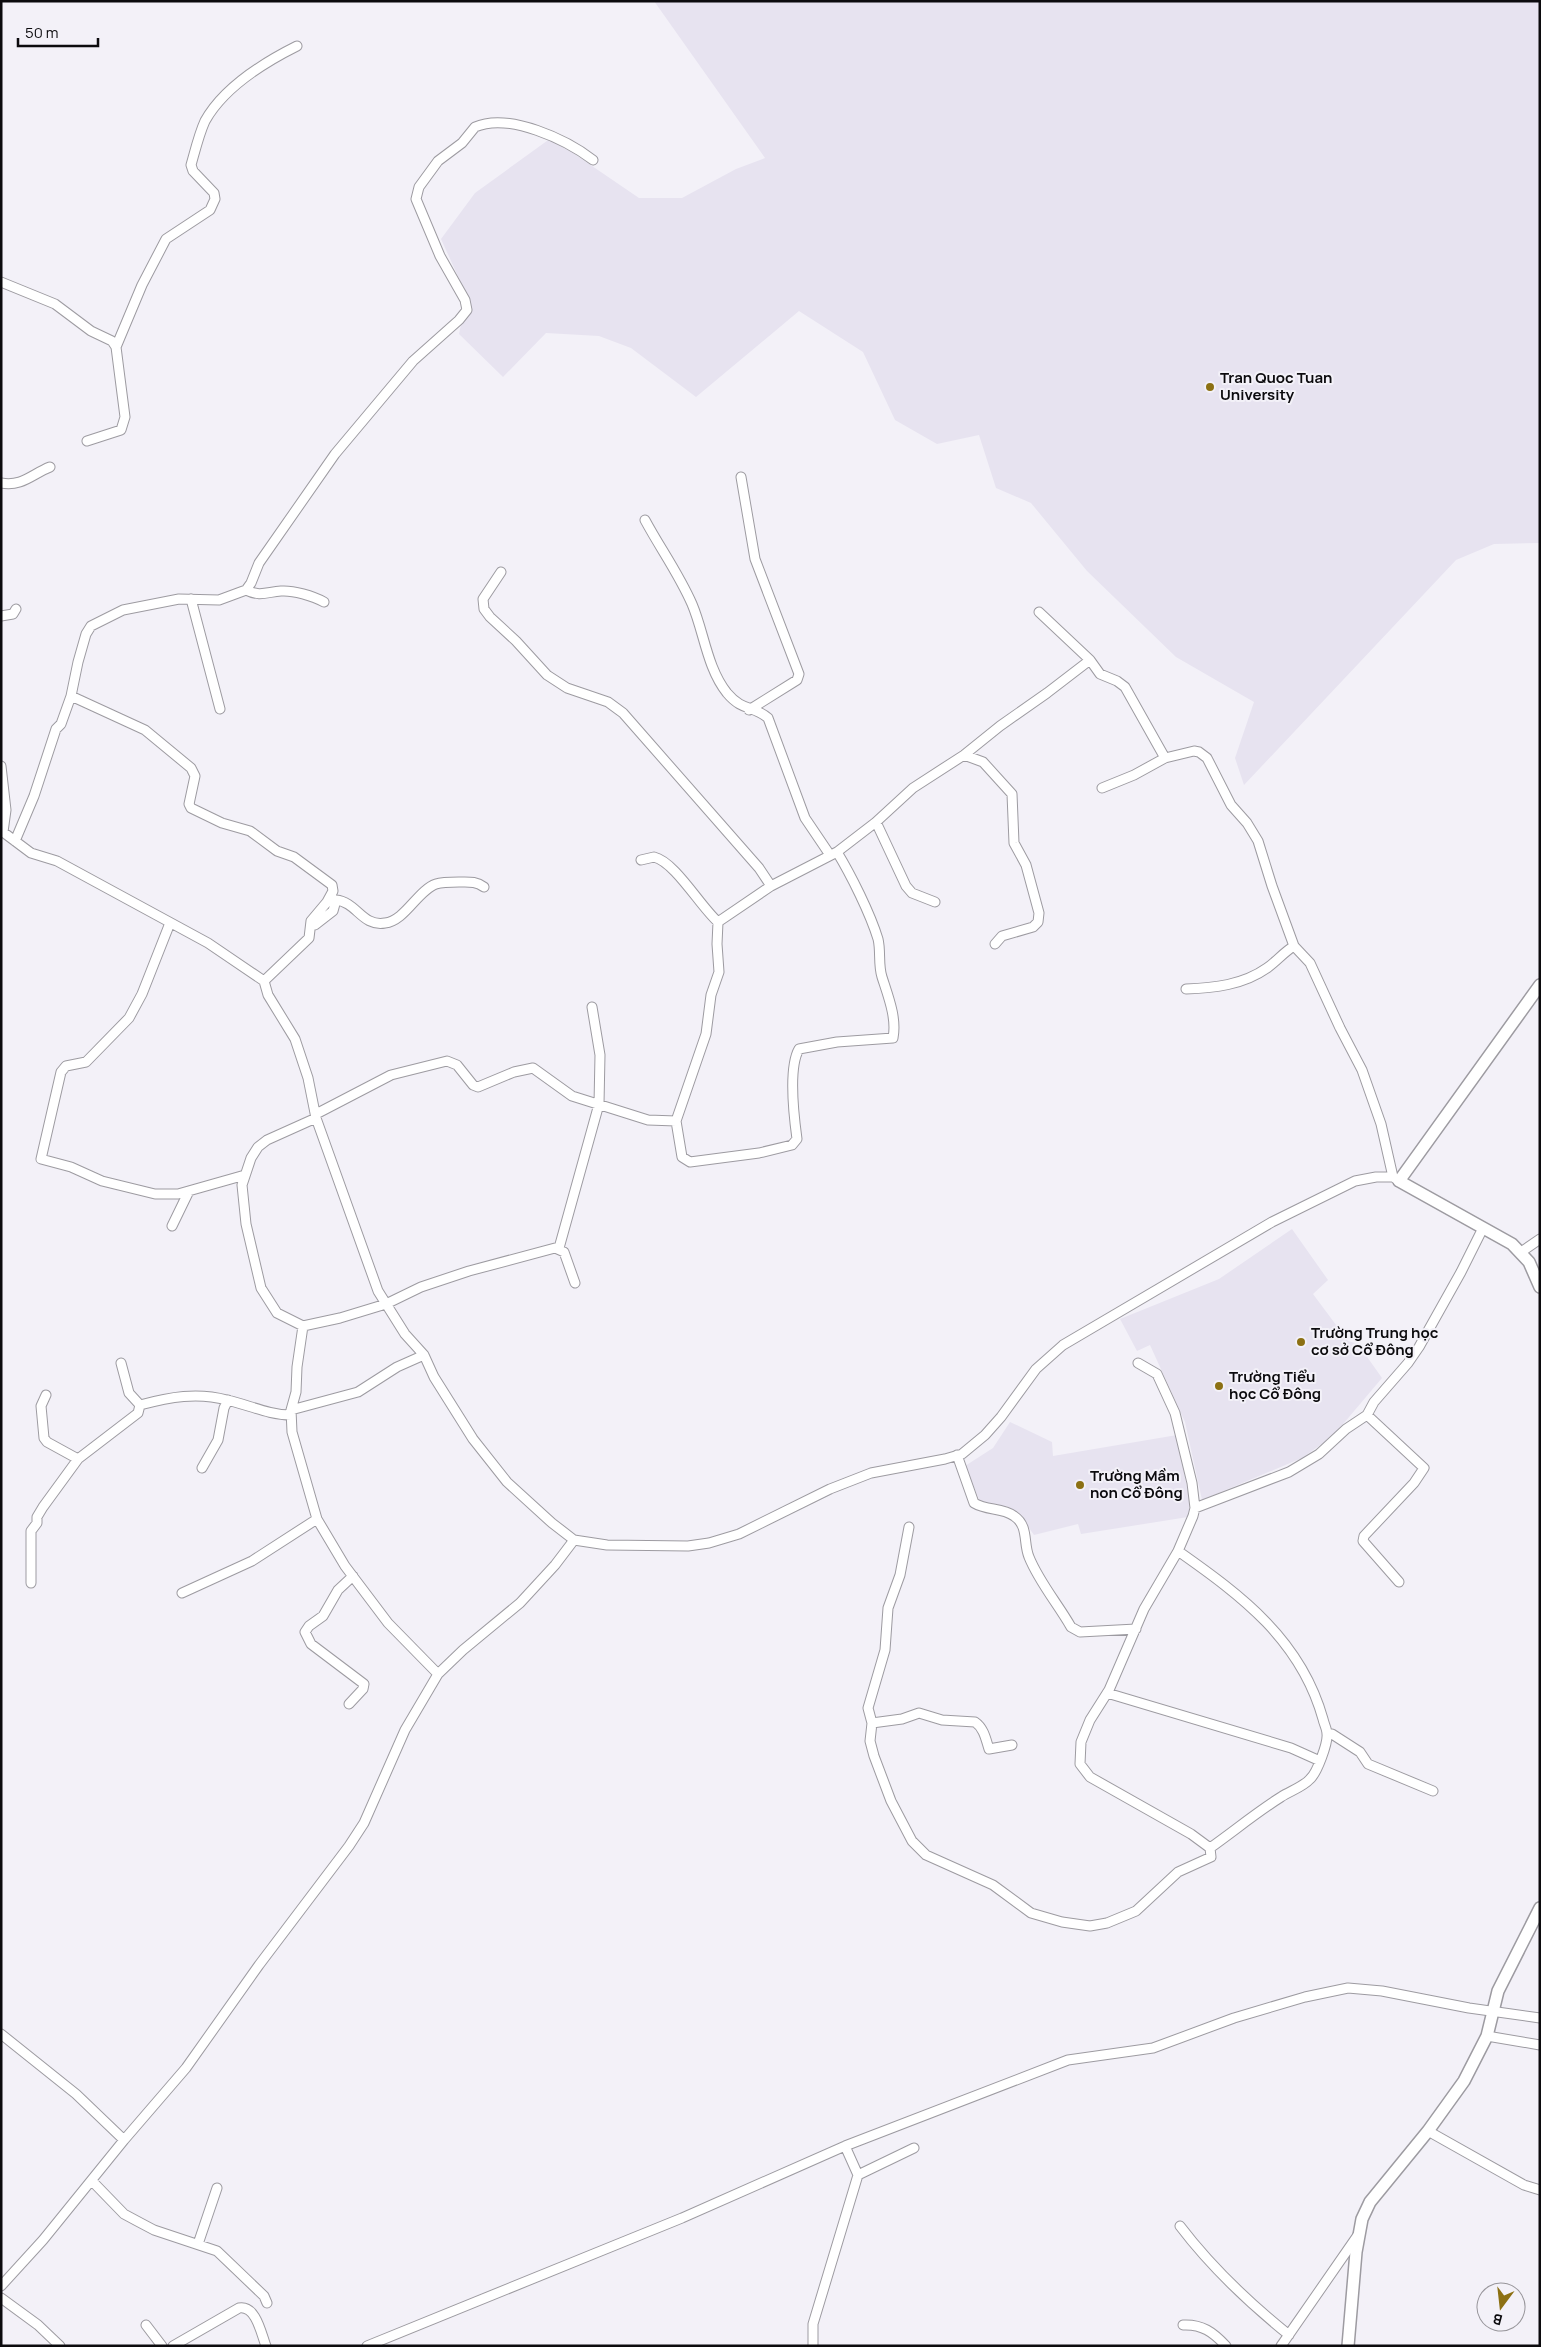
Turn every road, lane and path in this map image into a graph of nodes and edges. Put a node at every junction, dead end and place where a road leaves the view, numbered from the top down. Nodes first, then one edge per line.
1 (297, 46) dead end
2 (593, 160) dead end
3 (1, 282) edge
4 (116, 347) junction
5 (87, 441) dead end
6 (50, 467) dead end
7 (741, 477) dead end
8 (1, 483) edge
9 (645, 520) dead end
10 (501, 572) dead end
11 (246, 590) junction
12 (191, 599) junction
13 (324, 602) dead end
14 (16, 610) dead end
15 (1039, 612) dead end
16 (1, 616) edge
17 (1090, 660) junction
18 (71, 696) junction
19 (220, 709) dead end
20 (749, 710) junction
21 (964, 755) junction
22 (1165, 758) junction
23 (1, 766) edge
24 (1102, 788) dead end
25 (876, 822) junction
26 (8, 836) edge
27 (833, 853) junction
28 (641, 860) dead end
29 (771, 886) junction
30 (484, 887) dead end
31 (935, 902) dead end
32 (718, 922) junction
33 (170, 923) junction
34 (312, 928) junction
35 (995, 944) dead end
36 (1294, 946) junction
37 (264, 981) junction
38 (1540, 985) edge
39 (1186, 989) dead end
40 (592, 1007) dead end
41 (599, 1104) junction
42 (316, 1116) junction
43 (676, 1121) junction
44 (244, 1175) junction
45 (1396, 1179) junction
46 (189, 1192) junction
47 (172, 1226) dead end
48 (1483, 1228) junction
49 (1540, 1238) edge
50 (559, 1248) junction
51 (1521, 1252) junction
52 (575, 1283) dead end
53 (1540, 1287) edge
54 (386, 1304) junction
55 (303, 1326) junction
56 (424, 1355) junction
57 (120, 1363) dead end
58 (1138, 1363) dead end
59 (46, 1395) dead end
60 (228, 1400) junction
61 (140, 1404) junction
62 (291, 1413) junction
63 (1367, 1415) junction
64 (957, 1455) junction
65 (78, 1459) junction
66 (202, 1468) dead end
67 (1194, 1508) junction
68 (317, 1519) junction
69 (909, 1527) dead end
70 (574, 1540) junction
71 (1178, 1551) junction
72 (353, 1576) junction
73 (1399, 1582) dead end
74 (31, 1583) dead end
75 (182, 1592) dead end
76 (1136, 1629) junction
77 (438, 1674) junction
78 (1107, 1693) junction
79 (349, 1704) dead end
80 (872, 1723) junction
81 (1327, 1734) junction
82 (1012, 1745) dead end
83 (1320, 1761) junction
84 (1433, 1791) dead end
85 (1210, 1848) junction
86 (1540, 1908) edge
87 (1537, 1922) edge
88 (1491, 2015) junction
89 (1540, 2018) edge
90 (1488, 2033) junction
91 (1, 2034) edge
92 (1540, 2045) edge
93 (1428, 2131) junction
94 (124, 2140) junction
95 (845, 2146) junction
96 (914, 2148) dead end
97 (858, 2175) junction
98 (92, 2181) junction
99 (217, 2188) dead end
100 (1540, 2190) edge
101 (1180, 2226) dead end
102 (1358, 2234) junction
103 (198, 2244) junction
104 (1, 2286) edge
105 (1, 2298) edge
106 (267, 2303) dead end
107 (146, 2325) dead end
108 (1183, 2325) dead end
109 (1289, 2335) junction
110 (60, 2346) edge
111 (162, 2346) edge
112 (173, 2346) edge
113 (266, 2346) edge
114 (367, 2346) edge
115 (813, 2346) edge
116 (1226, 2346) edge
117 (1281, 2346) edge
118 (1348, 2346) edge

1 - 4 street
2 - 11 street
3 - 4 street
4 - 5 street
6 - 8 street
7 - 20 street
9 - 20 street
10 - 29 street
11 - 12 street
11 - 13 street
12 - 18 street
12 - 19 street
14 - 16 street
15 - 17 street
17 - 21 street
17 - 22 street
18 - 26 street
18 - 34 street
20 - 27 street
21 - 25 street
21 - 35 street
22 - 24 street
22 - 36 street
23 - 26 street
25 - 27 street
25 - 31 street
26 - 33 street
27 - 29 street
27 - 43 street
28 - 32 street
29 - 32 street
30 - 34 street
32 - 43 street
33 - 37 street
33 - 46 street
34 - 37 street
36 - 39 street
36 - 45 street
37 - 42 street
38 - 45 street
40 - 41 street
41 - 42 street
41 - 43 street
41 - 50 street
42 - 44 street
42 - 54 street
44 - 46 street
44 - 55 street
45 - 48 street
45 - 64 street
46 - 47 street
48 - 51 street
48 - 63 street
49 - 51 street
50 - 52 street
50 - 54 street
51 - 53 street
54 - 55 street
54 - 56 street
55 - 62 street
56 - 62 street
56 - 70 street
57 - 61 street
58 - 67 street
59 - 65 street
60 - 61 street
60 - 62 street
60 - 66 street
61 - 65 street
62 - 68 street
63 - 67 street
63 - 73 street
64 - 70 street
64 - 76 street
65 - 74 street
67 - 71 street
68 - 72 street
68 - 75 street
69 - 80 street
70 - 77 street
71 - 76 street
71 - 81 street
72 - 77 street
72 - 79 street
76 - 78 street
77 - 94 street
78 - 83 street
78 - 85 street
80 - 82 street
80 - 85 street
81 - 83 street
81 - 84 street
83 - 85 street
86 - 87 street
87 - 88 street
88 - 89 street
88 - 90 street
88 - 95 street
90 - 92 street
90 - 93 street
91 - 94 street
93 - 100 street
93 - 102 street
94 - 98 street
95 - 97 street
95 - 114 street
96 - 97 street
97 - 115 street
98 - 103 street
98 - 104 street
99 - 103 street
101 - 109 street
102 - 109 street
102 - 118 street
103 - 106 street
105 - 110 street
107 - 111 street
108 - 116 street
109 - 117 street
112 - 113 street

